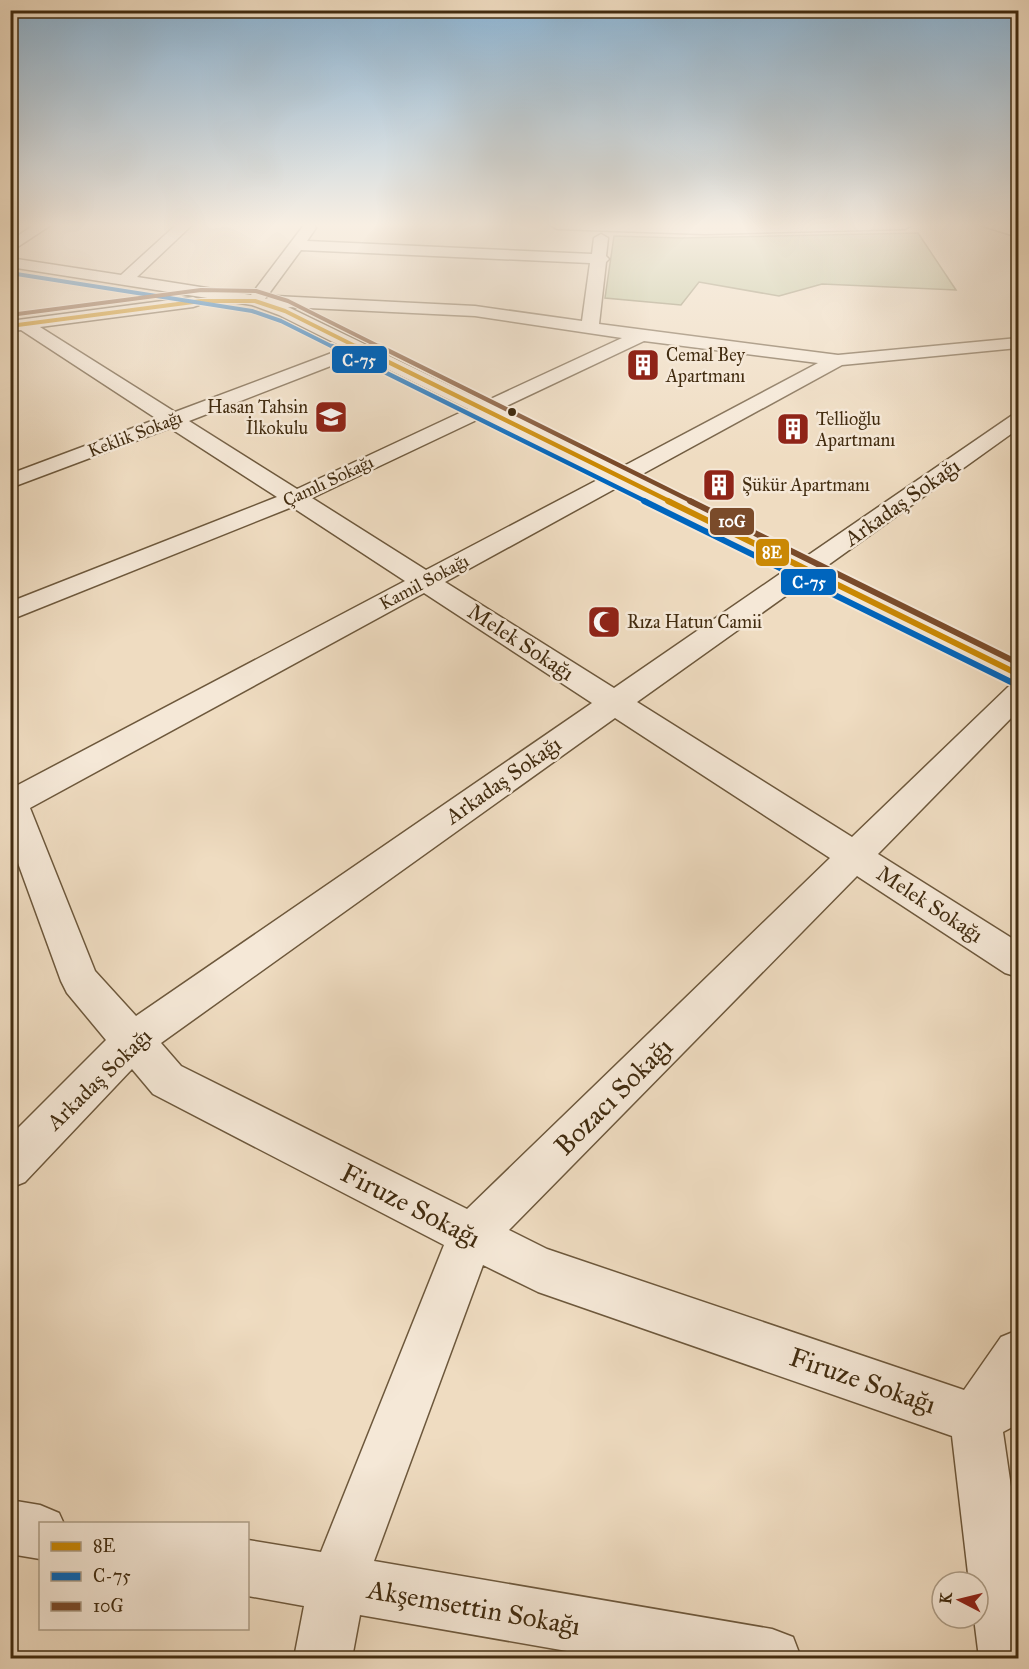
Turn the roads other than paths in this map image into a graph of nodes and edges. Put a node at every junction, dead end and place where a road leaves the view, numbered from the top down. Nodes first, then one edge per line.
1 (187, 303) edge
2 (261, 303) edge
3 (335, 303) edge
4 (594, 303) edge
5 (17, 325) edge
6 (590, 327) junction
7 (640, 336) junction
8 (1018, 343) edge
9 (360, 348) junction
10 (838, 360) junction
11 (484, 409) junction
12 (172, 419) junction
13 (1018, 420) edge
14 (620, 477) junction
15 (10, 482) edge
16 (295, 498) junction
17 (806, 569) junction
18 (425, 581) junction
19 (10, 612) edge
20 (1018, 674) edge
21 (1018, 694) edge
22 (615, 702) junction
23 (11, 801) edge
24 (855, 856) junction
25 (1018, 961) edge
26 (132, 1041) junction
27 (10, 1167) edge
28 (471, 1236) junction
29 (1018, 1354) edge
30 (997, 1408) edge
31 (10, 1527) edge
32 (39, 1532) edge
33 (249, 1568) edge
34 (337, 1584) junction
35 (323, 1659) edge
36 (772, 1659) edge
37 (1008, 1659) edge

1 - 5 street
2 - 9 street
3 - 6 street
4 - 6 street
5 - 12 street, Melek Sokağı
6 - 7 street
7 - 10 street
7 - 11 street, Çamlı Sokağı
8 - 10 street
9 - 11 street
9 - 12 street, Keklik Sokağı
10 - 14 street, Kamil Sokağı
11 - 14 street
11 - 16 street, Çamlı Sokağı
12 - 15 street, Keklik Sokağı
12 - 16 street, Melek Sokağı
13 - 17 street, Arkadaş Sokağı
14 - 17 street
14 - 18 street, Kamil Sokağı
16 - 18 street, Melek Sokağı
16 - 19 street, Çamlı Sokağı
17 - 20 street
17 - 22 street, Arkadaş Sokağı
18 - 22 street, Melek Sokağı
18 - 23 street, Kamil Sokağı
21 - 24 street, Bozacı Sokağı
22 - 24 street, Melek Sokağı
22 - 26 street, Arkadaş Sokağı
23 - 26 street, Firuze Sokağı
24 - 25 street, Melek Sokağı
24 - 28 street, Bozacı Sokağı
26 - 27 street, Arkadaş Sokağı
26 - 28 street, Firuze Sokağı
28 - 30 street, Firuze Sokağı
28 - 34 street, Bozacı Sokağı
29 - 30 street
30 - 37 street
31 - 32 street
33 - 34 street, Akşemsettin Sokağı
34 - 35 street, Bozacı Sokağı
34 - 36 street, Akşemsettin Sokağı

